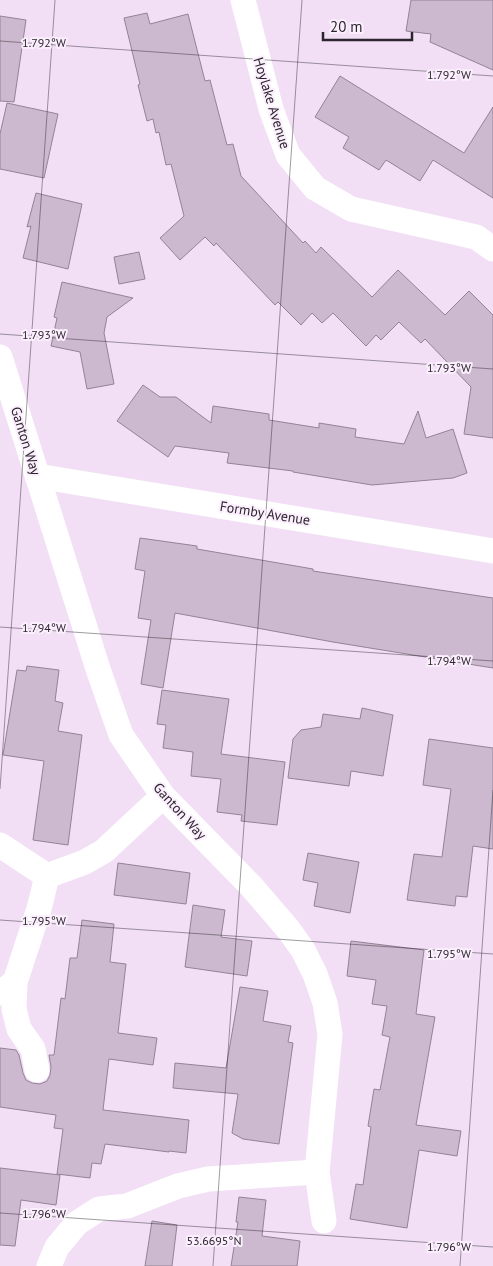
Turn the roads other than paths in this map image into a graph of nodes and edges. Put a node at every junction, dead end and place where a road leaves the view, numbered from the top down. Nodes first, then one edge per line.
1 (243, 0) edge
2 (493, 249) edge
3 (0, 358) edge
4 (37, 476) junction
5 (493, 551) edge
6 (163, 796) junction
7 (0, 845) edge
8 (47, 876) junction
9 (8, 988) edge
10 (37, 1070) dead end
11 (317, 1172) junction
12 (324, 1221) dead end
13 (50, 1266) edge

1 - 2 street, Hoylake Avenue
3 - 4 street, Ganton Way
4 - 5 street, Formby Avenue
4 - 6 street, Ganton Way
6 - 8 street
6 - 11 street, Ganton Way
7 - 8 street
8 - 9 street
9 - 10 street
11 - 12 street, Ganton Way
11 - 13 street

